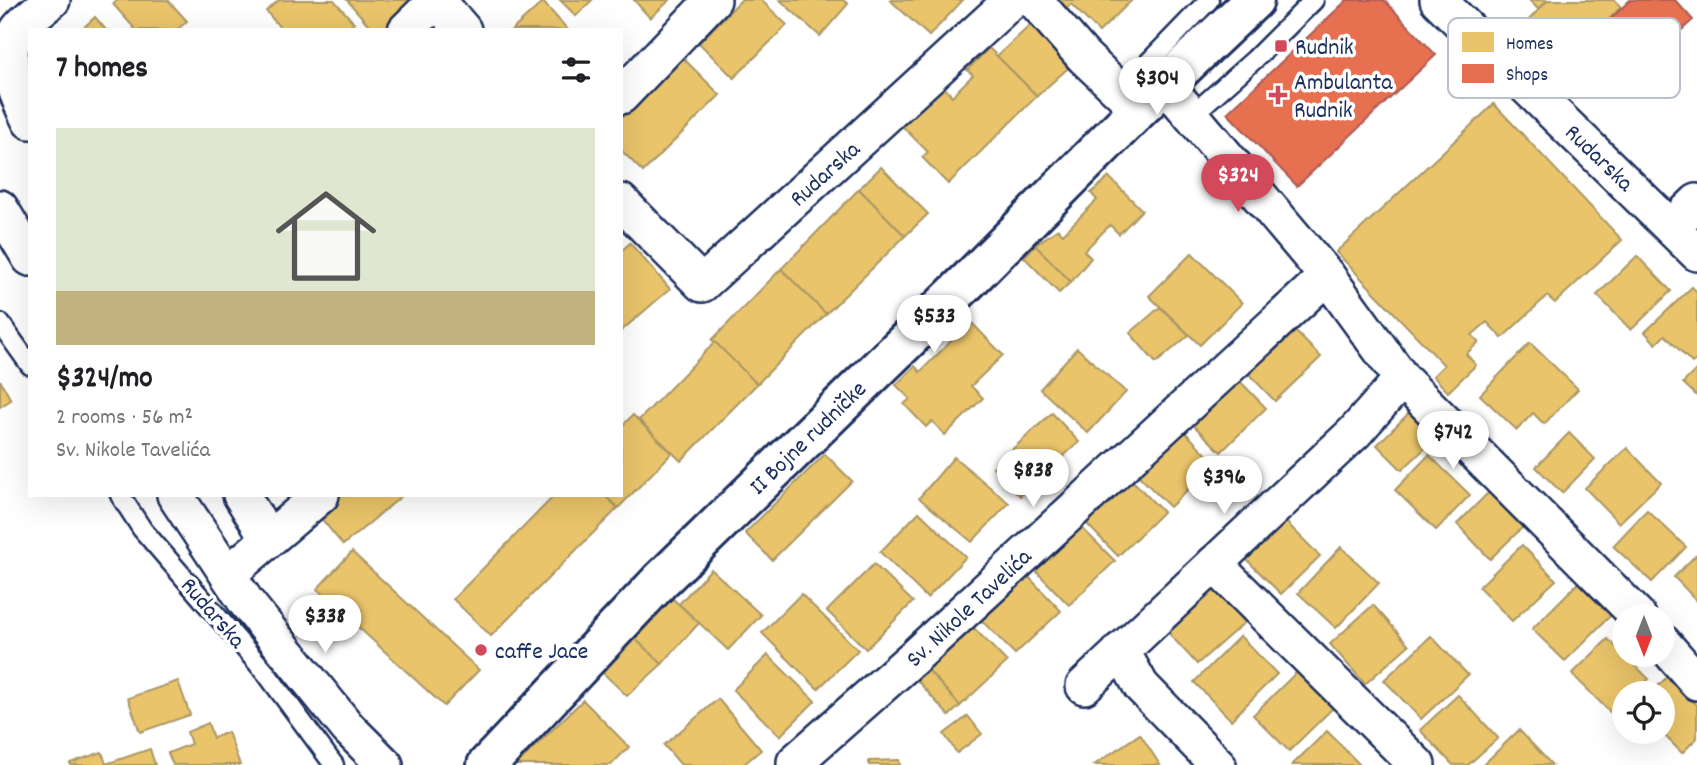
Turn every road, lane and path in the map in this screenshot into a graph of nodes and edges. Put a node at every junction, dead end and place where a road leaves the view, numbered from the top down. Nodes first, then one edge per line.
1 (52, 0) edge
2 (437, 0) edge
3 (713, 0) edge
4 (1012, 0) edge
5 (1034, 0) edge
6 (1209, 0) edge
7 (1314, 0) edge
8 (1438, 0) edge
9 (1251, 1) edge
10 (1456, 18) edge
11 (408, 28) edge
12 (461, 28) edge
13 (623, 94) edge
14 (1539, 98) edge
15 (1149, 100) junction
16 (1192, 115) junction
17 (28, 117) edge
18 (1697, 202) edge
19 (0, 208) edge
20 (627, 218) edge
21 (1671, 227) junction
22 (1697, 253) edge
23 (28, 255) edge
24 (1326, 276) junction
25 (0, 323) edge
26 (28, 362) edge
27 (1402, 379) junction
28 (121, 497) edge
29 (176, 497) edge
30 (242, 497) edge
31 (319, 497) edge
32 (269, 539) junction
33 (1214, 564) junction
34 (228, 574) junction
35 (1626, 604) edge
36 (1121, 650) junction
37 (1675, 657) edge
38 (1697, 682) edge
39 (1084, 686) dead end
40 (334, 765) edge
41 (385, 765) edge
42 (487, 765) edge
43 (796, 765) edge
44 (1218, 765) edge
45 (1416, 765) edge

1 - 17 street
2 - 11 street
2 - 12 street
3 - 13 street
4 - 20 street, Rudarska
5 - 15 street
6 - 15 lane
7 - 16 lane
8 - 10 street, Rudarska
9 - 15 street, II Bojne rudničke
14 - 21 street, Rudarska
15 - 16 street
15 - 42 street, II Bojne rudničke
16 - 24 street
18 - 21 street
19 - 23 street
21 - 22 street, Rudarska
24 - 27 street
24 - 43 street, Sv. Nikole Tavelića
25 - 26 lane
27 - 33 street
27 - 35 street
28 - 40 lane, Rudarska
29 - 34 street
30 - 32 street
31 - 32 street
32 - 34 street
33 - 36 street
33 - 45 street
34 - 41 street
36 - 39 street
36 - 44 street
37 - 38 street

